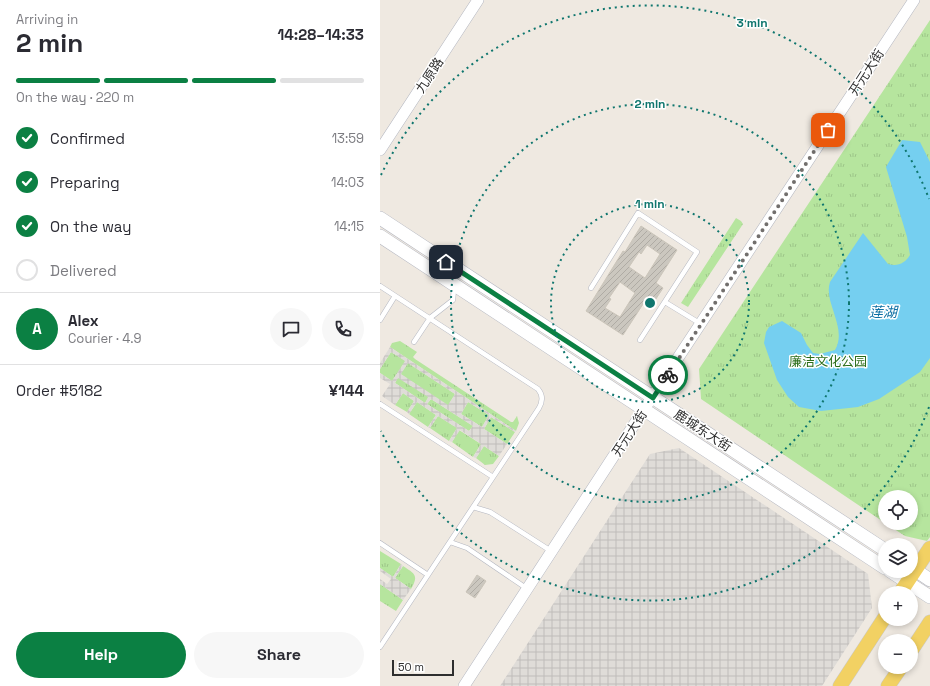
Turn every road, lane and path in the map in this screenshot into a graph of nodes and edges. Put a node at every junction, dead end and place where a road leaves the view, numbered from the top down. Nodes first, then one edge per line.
1 (478, 0) edge
2 (914, 0) edge
3 (380, 150) edge
4 (380, 218) edge
5 (380, 236) edge
6 (454, 284) junction
7 (380, 286) edge
8 (591, 288) dead end
9 (395, 296) junction
10 (665, 302) junction
11 (430, 318) junction
12 (380, 320) edge
13 (701, 324) junction
14 (640, 340) dead end
15 (414, 342) dead end
16 (653, 398) junction
17 (380, 404) edge
18 (644, 410) junction
19 (493, 477) junction
20 (473, 507) junction
21 (450, 542) junction
22 (380, 543) edge
23 (878, 545) edge
24 (930, 548) edge
25 (550, 554) junction
26 (878, 563) edge
27 (918, 563) edge
28 (918, 572) edge
29 (428, 575) junction
30 (896, 578) edge
31 (930, 580) edge
32 (902, 586) edge
33 (525, 592) junction
34 (918, 593) edge
35 (930, 597) edge
36 (930, 622) edge
37 (879, 626) edge
38 (918, 640) edge
39 (380, 646) edge
40 (896, 674) edge
41 (464, 686) edge
42 (840, 686) edge
43 (888, 686) edge

1 - 3 street, 九原路
2 - 13 street, 开元大街
4 - 16 main road, 鹿城东大街
5 - 6 main road, 鹿城东大街
6 - 11 lane
6 - 18 main road, 鹿城东大街
7 - 9 lane
8 - 10 lane
9 - 11 lane
9 - 12 lane
10 - 13 lane
10 - 14 lane
11 - 15 lane
11 - 19 lane
13 - 16 street, 开元大街
16 - 18 street, 开元大街
16 - 23 main road, 鹿城东大街
17 - 19 lane
18 - 25 street, 开元大街
18 - 26 main road, 鹿城东大街
19 - 20 lane
20 - 21 lane
20 - 25 lane
21 - 29 lane
21 - 33 lane
22 - 29 lane
24 - 27 main road
25 - 33 street, 开元大街
28 - 31 main road
29 - 39 lane
30 - 32 main road
33 - 41 street, 开元大街
34 - 35 main road
36 - 38 main road
37 - 42 main road
40 - 43 main road

